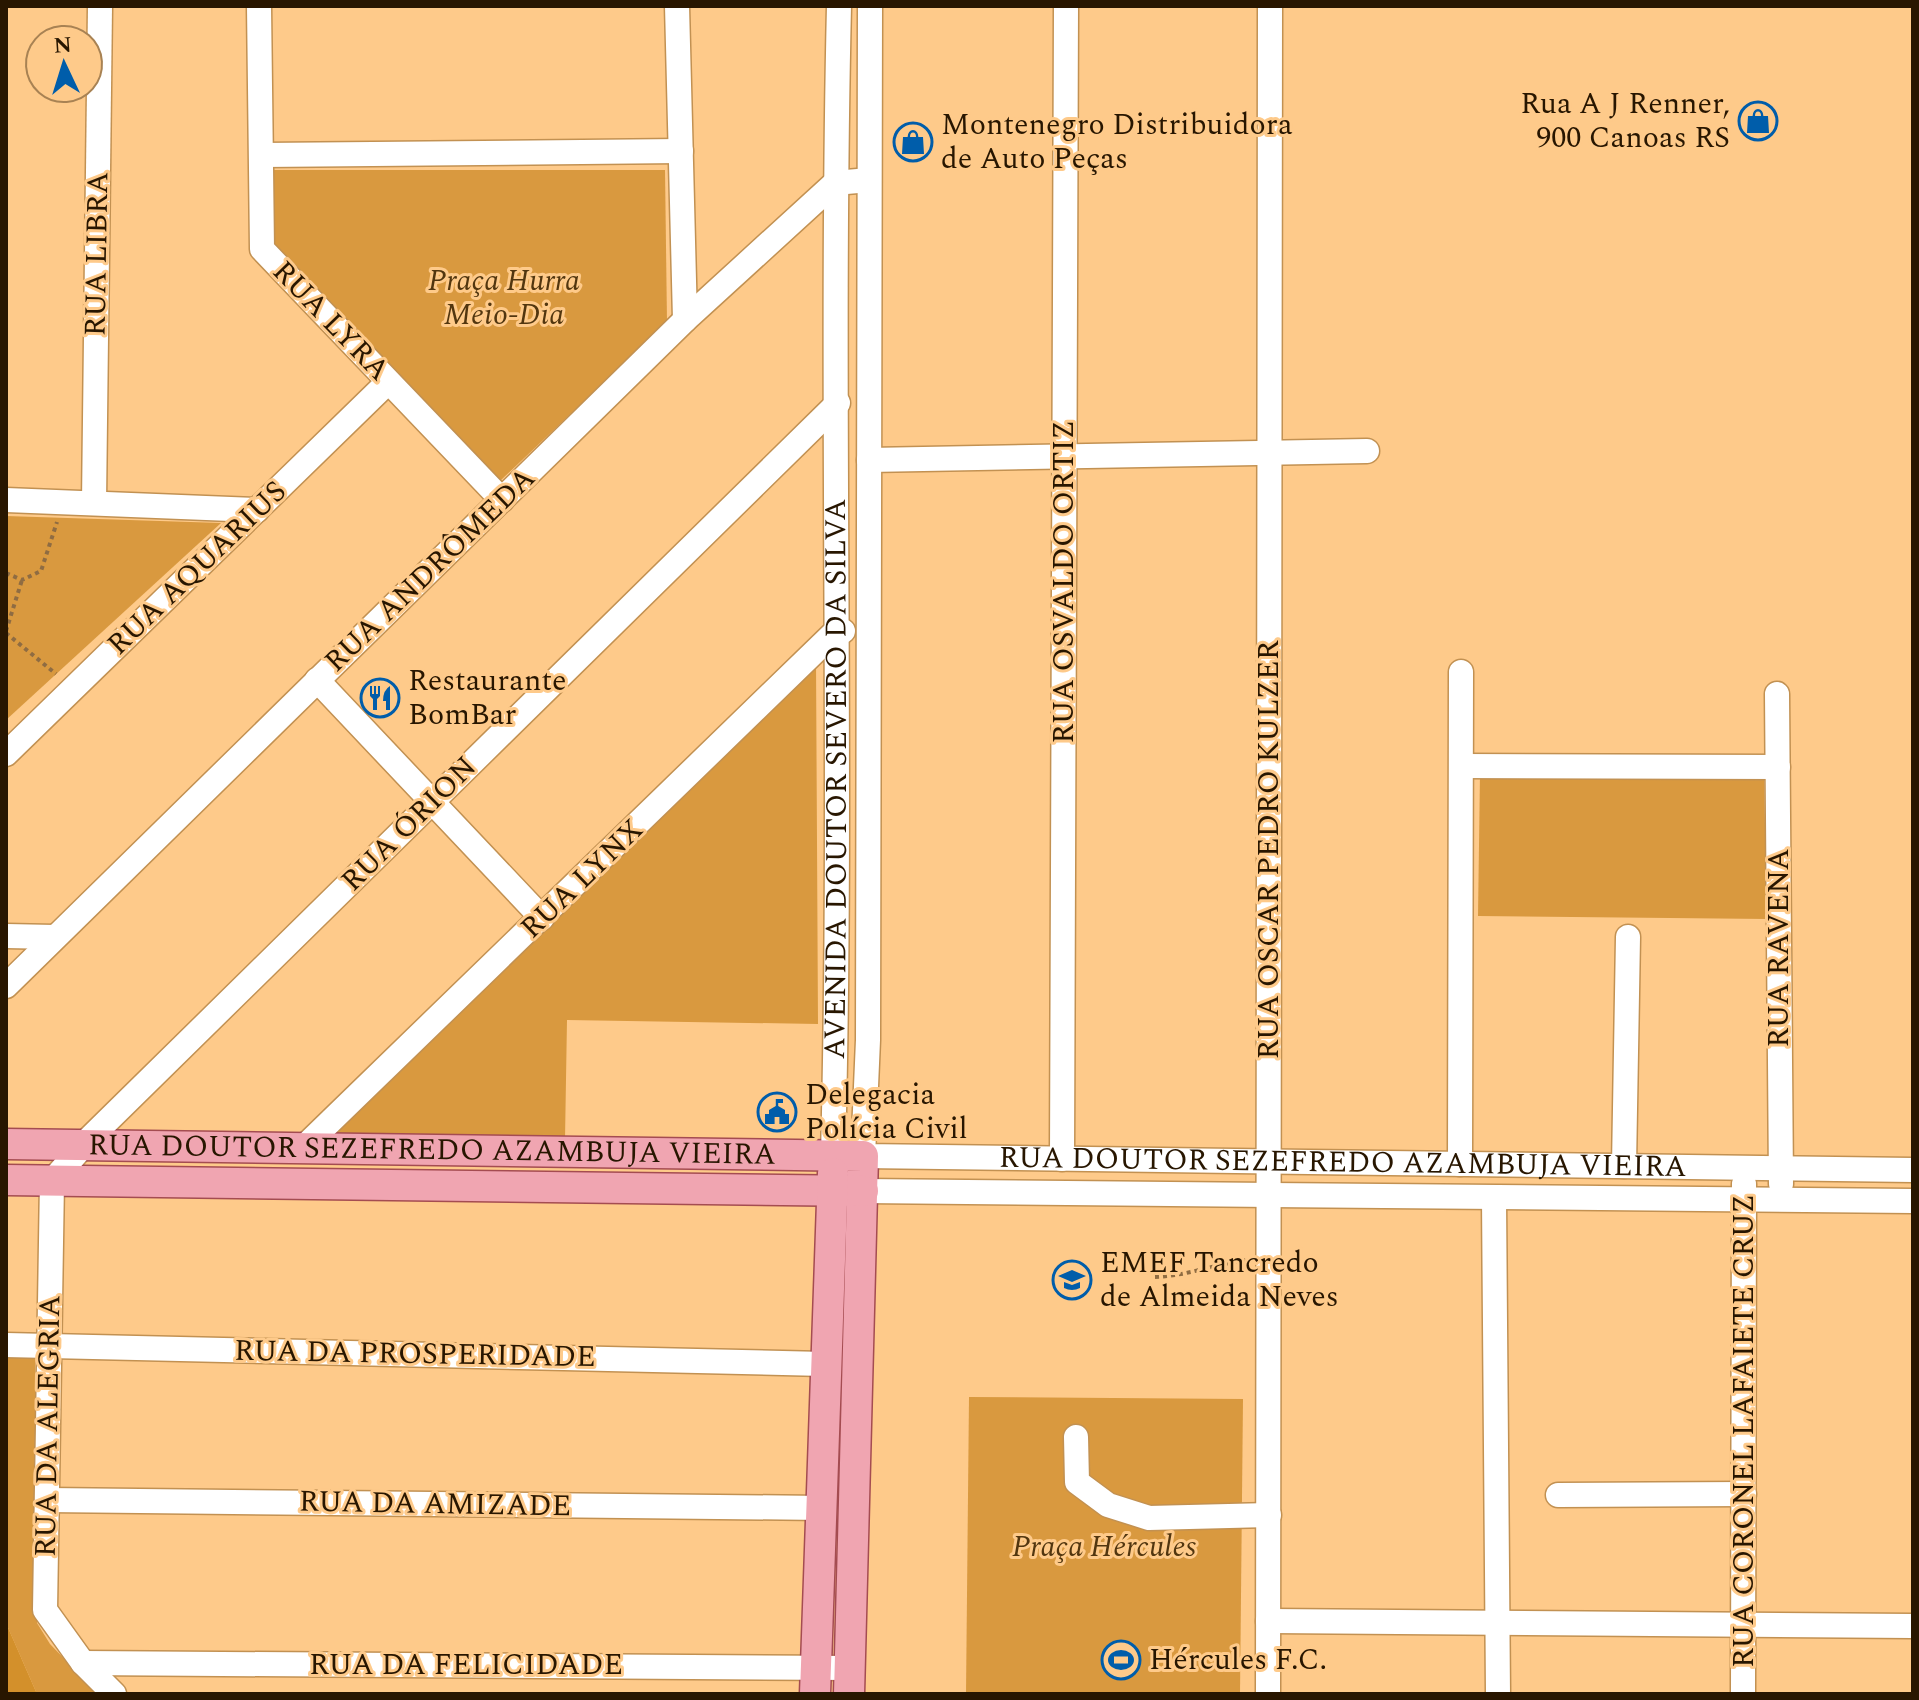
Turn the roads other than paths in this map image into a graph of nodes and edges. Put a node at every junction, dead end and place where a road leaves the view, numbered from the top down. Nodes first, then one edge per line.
1 (100, 6) edge
2 (259, 6) edge
3 (677, 6) edge
4 (839, 6) edge
5 (870, 6) edge
6 (1066, 6) edge
7 (1270, 6) edge
8 (681, 151) junction
9 (263, 155) junction
10 (869, 180) junction
11 (835, 183) junction
12 (685, 320) junction
13 (388, 382) junction
14 (838, 403) junction
15 (1367, 451) dead end
16 (1270, 453) junction
17 (1065, 457) junction
18 (869, 460) junction
19 (6, 500) edge
20 (502, 500) junction
21 (94, 503) junction
22 (257, 510) junction
23 (836, 631) junction
24 (868, 632) junction
25 (1461, 672) dead end
26 (317, 680) junction
27 (1777, 694) dead end
28 (6, 754) edge
29 (1462, 766) junction
30 (1778, 767) junction
31 (431, 802) junction
32 (542, 918) junction
33 (6, 936) edge
34 (55, 937) junction
35 (1628, 937) dead end
36 (6, 986) edge
37 (868, 1040) junction
38 (836, 1041) junction
39 (6, 1144) edge
40 (83, 1145) junction
41 (303, 1148) junction
42 (619, 1153) junction
43 (833, 1155) junction
44 (863, 1156) junction
45 (1062, 1159) junction
46 (1269, 1162) junction
47 (1460, 1164) junction
48 (1624, 1166) junction
49 (1744, 1167) junction
50 (1781, 1168) junction
51 (1913, 1170) edge
52 (6, 1180) edge
53 (52, 1181) junction
54 (616, 1188) junction
55 (833, 1191) junction
56 (863, 1191) junction
57 (1269, 1196) junction
58 (1494, 1199) junction
59 (1744, 1200) junction
60 (1782, 1201) junction
61 (1913, 1201) edge
62 (6, 1345) edge
63 (50, 1346) junction
64 (824, 1364) junction
65 (1076, 1437) dead end
66 (1744, 1494) junction
67 (1558, 1495) dead end
68 (47, 1500) junction
69 (823, 1508) junction
70 (1269, 1515) junction
71 (1268, 1621) junction
72 (1498, 1622) junction
73 (1743, 1624) junction
74 (1913, 1626) edge
75 (83, 1663) junction
76 (815, 1681) edge
77 (850, 1681) edge
78 (114, 1694) edge
79 (1268, 1694) edge
80 (1498, 1694) edge
81 (1743, 1694) edge

1 - 21 street, RUA LIBRA
2 - 9 street, RUA LYRA
3 - 8 street
4 - 11 street, AVENIDA DOUTOR SEVERO DA SILVA
5 - 10 street, AVENIDA DOUTOR SEVERO DA SILVA
6 - 17 street, RUA OSVALDO ORTIZ
7 - 16 street, RUA OSCAR PEDRO KULZER
8 - 9 street
8 - 12 street
9 - 13 street, RUA LYRA
10 - 11 street
10 - 18 street, AVENIDA DOUTOR SEVERO DA SILVA
11 - 12 street, RUA ANDRÔMEDA
11 - 14 street, AVENIDA DOUTOR SEVERO DA SILVA
12 - 20 street, RUA ANDRÔMEDA
13 - 20 street, RUA LYRA
13 - 22 street, RUA AQUARIUS
14 - 23 street, AVENIDA DOUTOR SEVERO DA SILVA
14 - 31 street, RUA ÓRION
15 - 16 street
16 - 17 street
16 - 46 street, RUA OSCAR PEDRO KULZER
17 - 18 street
17 - 45 street, RUA OSVALDO ORTIZ
18 - 24 street, AVENIDA DOUTOR SEVERO DA SILVA
19 - 21 street
20 - 26 street, RUA ANDRÔMEDA
21 - 22 street
22 - 28 street, RUA AQUARIUS
23 - 24 street
23 - 32 street, RUA LYNX
23 - 38 street, AVENIDA DOUTOR SEVERO DA SILVA
24 - 37 street, AVENIDA DOUTOR SEVERO DA SILVA
25 - 29 street
26 - 31 street
26 - 34 street, RUA ANDRÔMEDA
27 - 30 street, RUA RAVENA
29 - 30 street
29 - 47 street
30 - 50 street, RUA RAVENA
31 - 32 street
31 - 40 street, RUA ÓRION
32 - 41 street, RUA LYNX
33 - 34 street
34 - 36 street, RUA ANDRÔMEDA
35 - 48 street
37 - 38 street
37 - 44 street, AVENIDA DOUTOR SEVERO DA SILVA
38 - 43 street, AVENIDA DOUTOR SEVERO DA SILVA
39 - 40 main road, RUA DOUTOR SEZEFREDO AZAMBUJA VIEIRA
40 - 41 main road, RUA DOUTOR SEZEFREDO AZAMBUJA VIEIRA
40 - 53 street
41 - 42 main road, RUA DOUTOR SEZEFREDO AZAMBUJA VIEIRA
42 - 43 main road, RUA DOUTOR SEZEFREDO AZAMBUJA VIEIRA
42 - 54 main road
43 - 44 main road, RUA DOUTOR SEZEFREDO AZAMBUJA VIEIRA
43 - 55 main road, AVENIDA DOUTOR SEVERO DA SILVA
44 - 45 street, RUA DOUTOR SEZEFREDO AZAMBUJA VIEIRA
44 - 56 main road, AVENIDA DOUTOR SEVERO DA SILVA
45 - 46 street, RUA DOUTOR SEZEFREDO AZAMBUJA VIEIRA
46 - 47 street, RUA DOUTOR SEZEFREDO AZAMBUJA VIEIRA
46 - 57 street, RUA OSCAR PEDRO KULZER
47 - 48 street, RUA DOUTOR SEZEFREDO AZAMBUJA VIEIRA
48 - 49 street, RUA DOUTOR SEZEFREDO AZAMBUJA VIEIRA
49 - 50 street, RUA DOUTOR SEZEFREDO AZAMBUJA VIEIRA
49 - 59 street, RUA CORONEL LAFAIETE CRUZ
50 - 51 street, RUA DOUTOR SEZEFREDO AZAMBUJA VIEIRA
50 - 60 street, RUA RAVENA
52 - 53 main road, RUA DOUTOR SEZEFREDO AZAMBUJA VIEIRA
53 - 54 main road, RUA DOUTOR SEZEFREDO AZAMBUJA VIEIRA
53 - 63 street, RUA DA ALEGRIA
54 - 55 main road, RUA DOUTOR SEZEFREDO AZAMBUJA VIEIRA
55 - 56 main road, RUA DOUTOR SEZEFREDO AZAMBUJA VIEIRA
55 - 64 main road, AVENIDA DOUTOR SEVERO DA SILVA
56 - 57 street, RUA DOUTOR SEZEFREDO AZAMBUJA VIEIRA
56 - 77 main road, AVENIDA DOUTOR SEVERO DA SILVA
57 - 58 street, RUA DOUTOR SEZEFREDO AZAMBUJA VIEIRA
57 - 70 street, RUA OSCAR PEDRO KULZER
58 - 59 street, RUA DOUTOR SEZEFREDO AZAMBUJA VIEIRA
58 - 72 street
59 - 60 street, RUA DOUTOR SEZEFREDO AZAMBUJA VIEIRA
59 - 66 street, RUA CORONEL LAFAIETE CRUZ
60 - 61 street, RUA DOUTOR SEZEFREDO AZAMBUJA VIEIRA
62 - 63 street, RUA DA PROSPERIDADE
63 - 64 street, RUA DA PROSPERIDADE
63 - 68 street, RUA DA ALEGRIA
64 - 69 main road, AVENIDA DOUTOR SEVERO DA SILVA
65 - 70 street
66 - 67 street
66 - 73 street, RUA CORONEL LAFAIETE CRUZ
68 - 69 street, RUA DA AMIZADE
68 - 75 street, RUA DA ALEGRIA
69 - 76 main road, AVENIDA DOUTOR SEVERO DA SILVA
70 - 71 street, RUA OSCAR PEDRO KULZER
71 - 72 street
71 - 79 street, RUA OSCAR PEDRO KULZER
72 - 73 street
72 - 80 street
73 - 74 street
73 - 81 street, RUA CORONEL LAFAIETE CRUZ
75 - 76 street, RUA DA FELICIDADE
75 - 78 street, RUA DA ALEGRIA
76 - 77 street, RUA DA FELICIDADE

